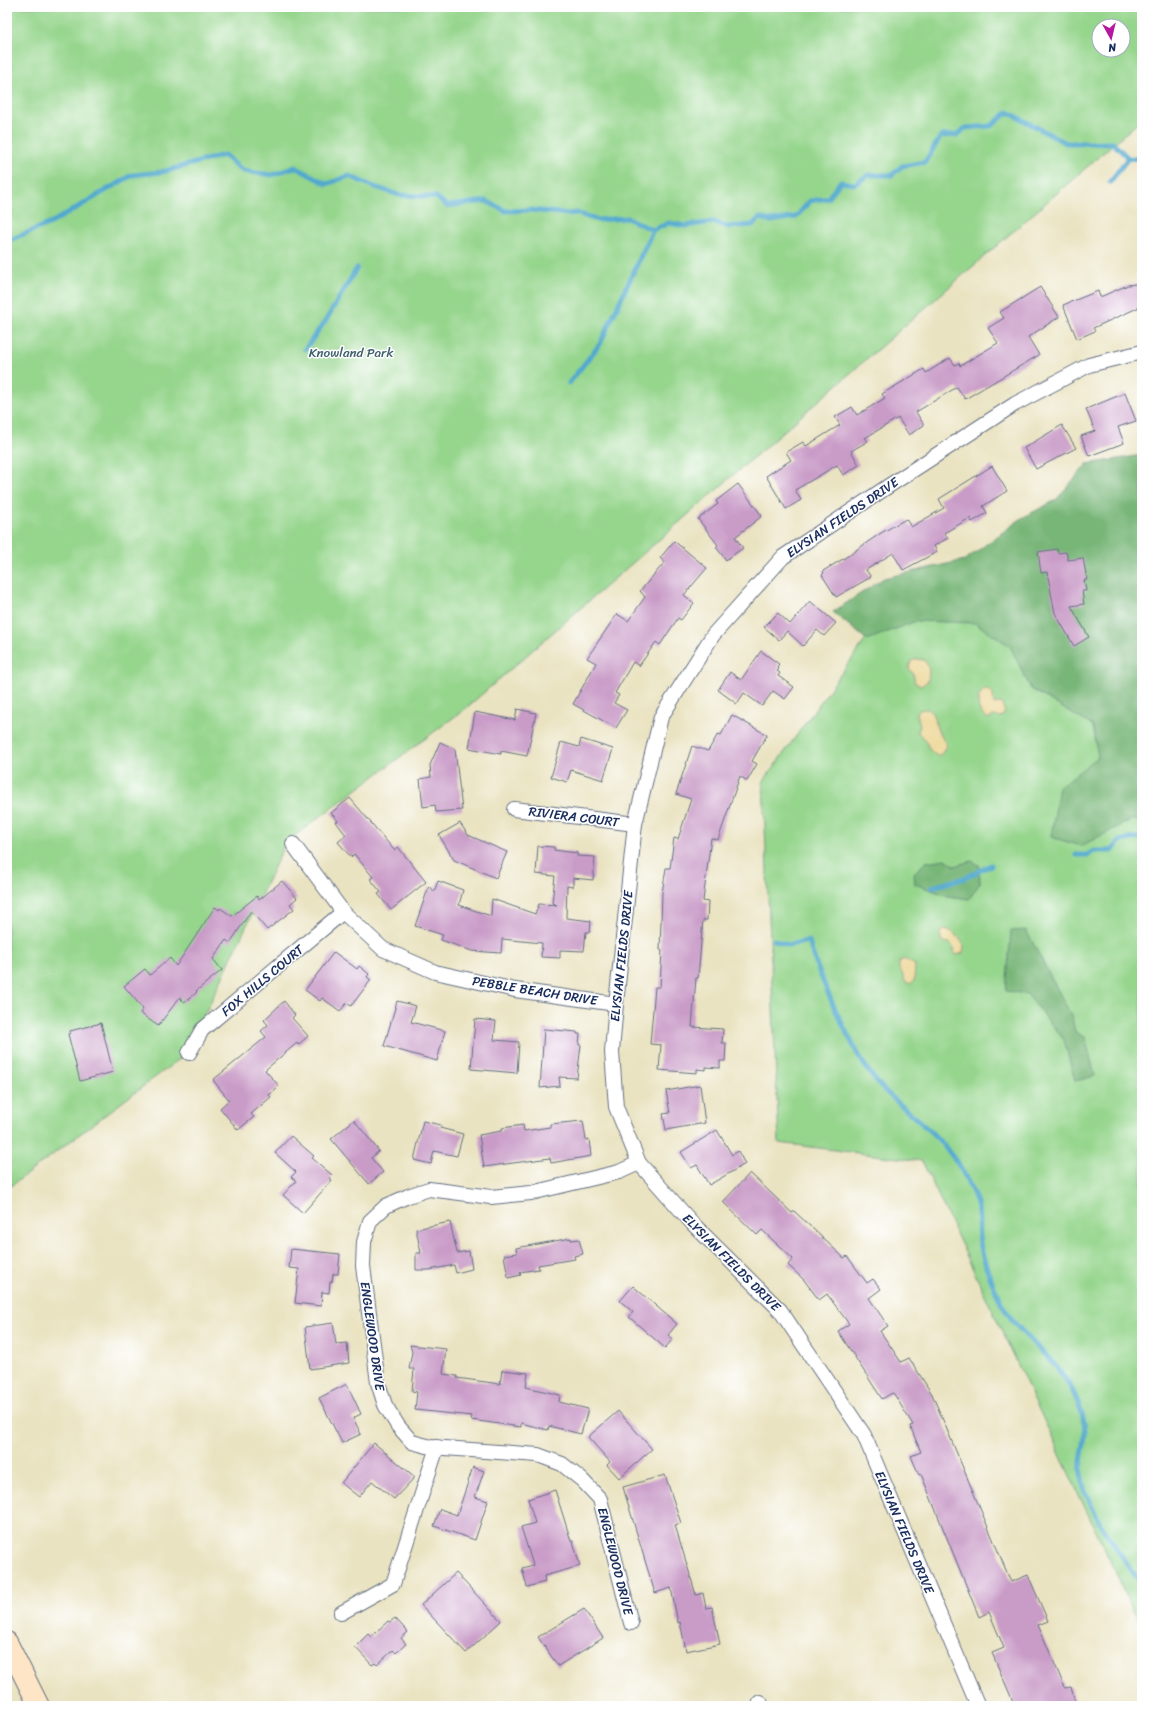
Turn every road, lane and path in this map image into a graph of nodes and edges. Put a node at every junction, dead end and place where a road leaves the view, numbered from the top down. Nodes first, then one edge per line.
1 (1142, 352) edge
2 (514, 809) dead end
3 (635, 824) junction
4 (293, 844) dead end
5 (343, 912) junction
6 (616, 1004) junction
7 (189, 1053) dead end
8 (639, 1163) junction
9 (437, 1447) junction
10 (341, 1613) dead end
11 (631, 1623) dead end
12 (7, 1642) edge
13 (39, 1706) edge
14 (978, 1706) edge

1 - 3 street, ELYSIAN FIELDS DRIVE
2 - 3 street, RIVIERA COURT
3 - 6 street, ELYSIAN FIELDS DRIVE
4 - 5 street, PEBBLE BEACH DRIVE
5 - 6 street, PEBBLE BEACH DRIVE
5 - 7 street, FOX HILLS COURT
6 - 8 street, ELYSIAN FIELDS DRIVE
8 - 9 street, ENGLEWOOD DRIVE
8 - 14 street, ELYSIAN FIELDS DRIVE
9 - 10 street
9 - 11 street, ENGLEWOOD DRIVE
12 - 13 main road

